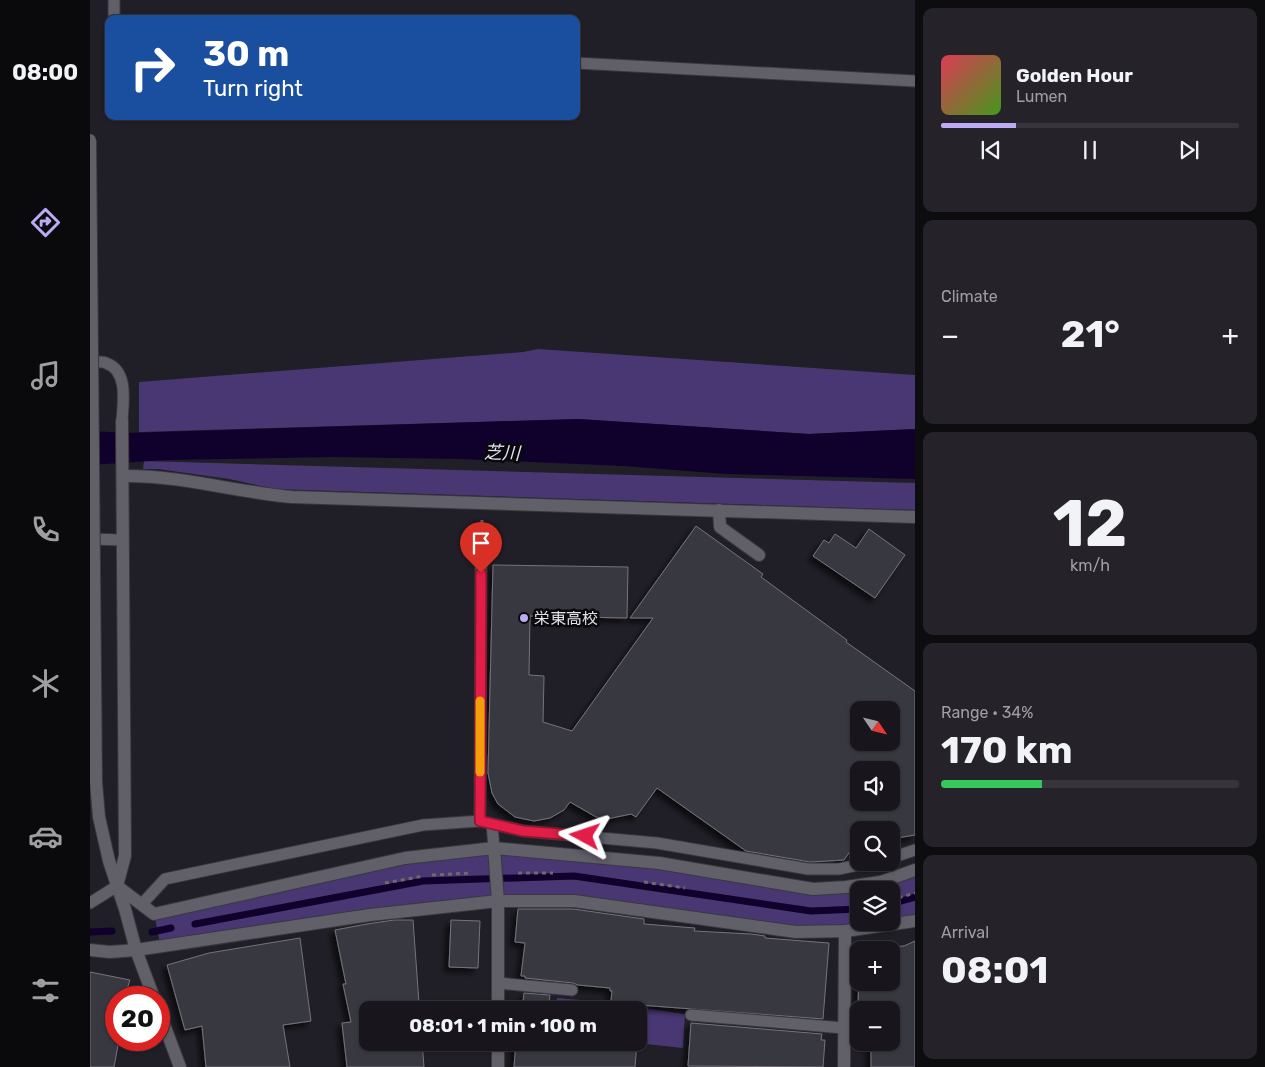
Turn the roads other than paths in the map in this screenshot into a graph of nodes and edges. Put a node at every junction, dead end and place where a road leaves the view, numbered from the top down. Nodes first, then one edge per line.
1 (114, 0) edge
2 (114, 15) edge
3 (580, 63) edge
4 (915, 81) edge
5 (90, 140) edge
6 (90, 362) edge
7 (122, 421) joint
8 (123, 473) junction
9 (719, 510) junction
10 (915, 518) edge
11 (90, 539) edge
12 (123, 540) junction
13 (481, 554) road end
14 (758, 555) dead end
15 (480, 821) junction
16 (492, 824) junction
17 (494, 848) junction
18 (915, 850) edge
19 (900, 855) edge
20 (850, 867) edge
21 (915, 870) edge
22 (117, 886) junction
23 (498, 901) junction
24 (90, 903) edge
25 (142, 904) junction
26 (915, 921) edge
27 (845, 931) junction
28 (90, 950) edge
29 (136, 950) junction
30 (498, 983) junction
31 (150, 986) edge
32 (572, 990) dead end
33 (498, 1001) edge
34 (691, 1015) dead end
35 (844, 1028) junction
36 (170, 1040) edge
37 (498, 1051) edge
38 (180, 1067) edge
39 (498, 1067) edge
40 (844, 1067) edge

1 - 2 lane
3 - 4 lane
5 - 22 street, bridge
6 - 7 lane
7 - 8 street
8 - 9 street
8 - 12 street
9 - 10 street
9 - 14 street
11 - 12 lane
12 - 22 street
13 - 15 lane
15 - 16 lane
15 - 25 lane
16 - 17 lane
16 - 20 lane
17 - 21 street
17 - 23 street
17 - 25 street
18 - 19 lane
22 - 24 lane
22 - 25 street
22 - 29 street
23 - 27 street
23 - 29 street
23 - 30 street
26 - 27 street
27 - 35 street
28 - 29 street
29 - 31 street
30 - 32 lane
30 - 33 street
34 - 35 lane
35 - 40 street
36 - 38 street
37 - 39 street

